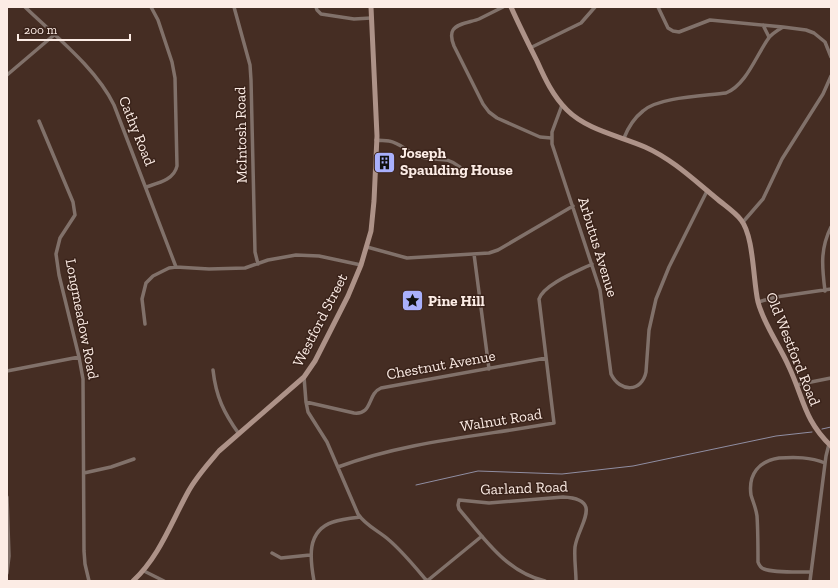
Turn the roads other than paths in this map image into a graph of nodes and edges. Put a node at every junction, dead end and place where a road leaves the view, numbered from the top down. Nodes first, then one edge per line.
1 (25, 7) edge
2 (150, 7) edge
3 (234, 7) edge
4 (316, 7) edge
5 (371, 7) edge
6 (503, 7) edge
7 (511, 7) edge
8 (594, 7) edge
9 (658, 7) edge
10 (371, 18) junction
11 (763, 25) junction
12 (782, 27) junction
13 (54, 35) junction
14 (769, 37) junction
15 (530, 48) junction
16 (831, 57) edge
17 (7, 75) edge
18 (831, 76) edge
19 (562, 105) junction
20 (39, 121) dead end
21 (551, 138) junction
22 (624, 138) junction
23 (376, 140) junction
24 (460, 167) dead end
25 (146, 187) junction
26 (707, 191) junction
27 (573, 206) junction
28 (742, 222) junction
29 (831, 227) edge
30 (367, 247) junction
31 (474, 254) junction
32 (258, 264) junction
33 (592, 264) junction
34 (361, 265) junction
35 (176, 267) junction
36 (831, 289) edge
37 (825, 290) junction
38 (758, 302) junction
39 (145, 324) dead end
40 (79, 357) junction
41 (546, 358) junction
42 (489, 369) junction
43 (213, 370) dead end
44 (7, 371) edge
45 (304, 377) junction
46 (831, 378) edge
47 (796, 385) junction
48 (306, 402) junction
49 (239, 434) junction
50 (830, 445) edge
51 (134, 459) dead end
52 (825, 463) junction
53 (338, 467) junction
54 (84, 473) junction
55 (7, 497) edge
56 (360, 517) junction
57 (482, 536) junction
58 (272, 553) dead end
59 (310, 555) junction
60 (144, 571) junction
61 (811, 572) junction
62 (7, 573) edge
63 (90, 581) edge
64 (133, 581) edge
65 (164, 581) edge
66 (314, 581) edge
67 (427, 581) edge
68 (546, 581) edge
69 (576, 581) edge
70 (810, 581) edge

1 - 13 street, Cathy Road
2 - 25 street
3 - 32 street, McIntosh Road
4 - 10 street
5 - 10 main road, Westford Street
6 - 21 street
7 - 15 main road, Old Westford Road
8 - 15 street
9 - 11 street
10 - 23 main road, Westford Street
11 - 12 street
11 - 14 street
12 - 14 street
12 - 16 street
13 - 17 street
13 - 25 street, Cathy Road
14 - 22 street
15 - 19 main road, Old Westford Road
18 - 28 street
19 - 21 street
19 - 22 main road, Old Westford Road
20 - 40 street, Longmeadow Road
21 - 27 street, Arbutus Avenue
22 - 26 main road, Old Westford Road
23 - 24 street
23 - 30 main road, Westford Street
25 - 35 street, Cathy Road
26 - 28 main road, Old Westford Road
26 - 33 street, Arbutus Avenue
27 - 31 street
27 - 33 street, Arbutus Avenue
28 - 38 main road, Old Westford Road
29 - 37 street
30 - 31 street
30 - 34 main road, Westford Street
31 - 42 street
32 - 34 street
32 - 35 street
33 - 41 street, Walnut Road
34 - 45 main road, Westford Street
35 - 39 street
36 - 37 street
37 - 38 street
38 - 47 main road, Old Westford Road
40 - 44 street
40 - 54 street, Longmeadow Road
41 - 42 street, Chestnut Avenue
41 - 53 street, Walnut Road
42 - 48 street, Chestnut Avenue
43 - 49 street
45 - 48 street
45 - 49 main road, Westford Street
46 - 47 street
47 - 50 main road, Old Westford Road
48 - 53 street
49 - 60 main road, Westford Street
50 - 52 street
51 - 54 street
52 - 61 street
52 - 61 street
53 - 56 street
54 - 63 street, Longmeadow Road
55 - 62 street
56 - 59 street
56 - 67 street
57 - 67 street
57 - 68 street, Garland Road
57 - 69 street, Garland Road
58 - 59 street
59 - 66 street
60 - 64 main road, Westford Street
60 - 65 street
61 - 70 street

